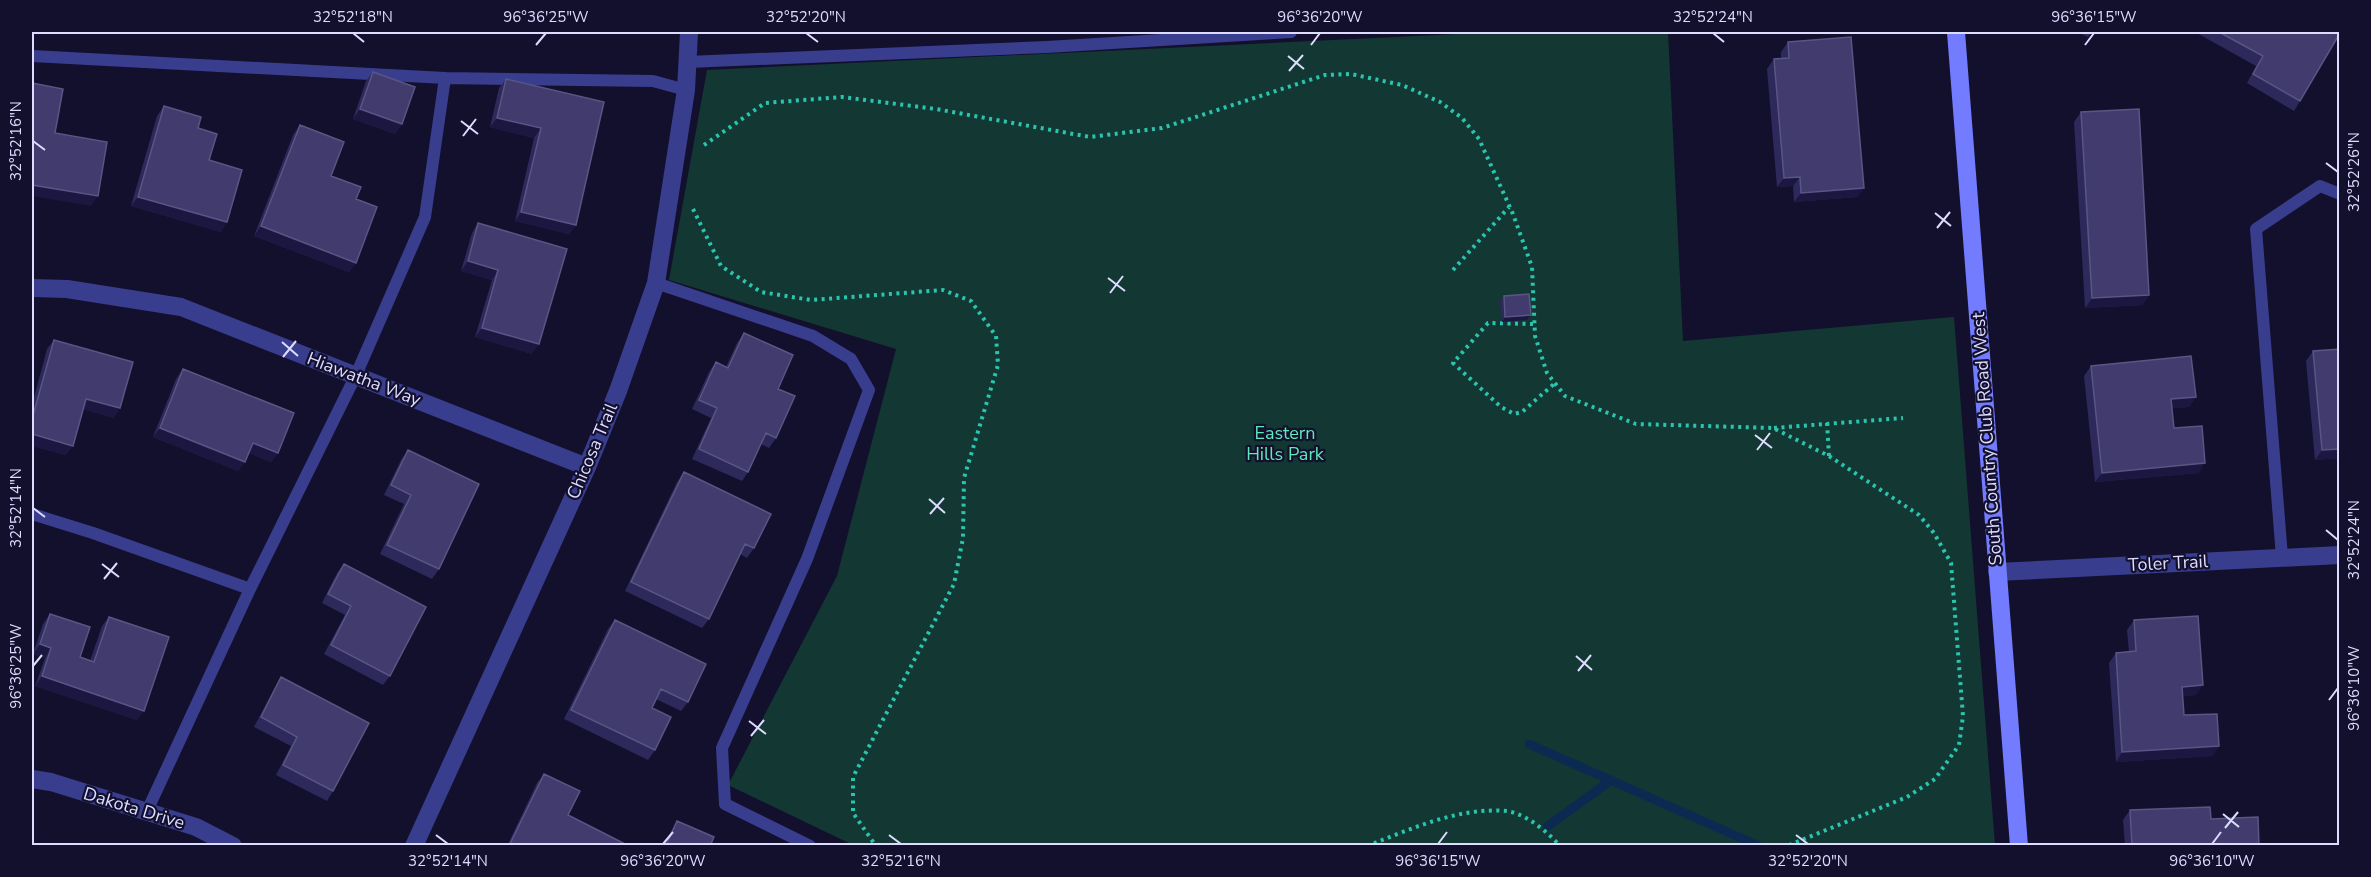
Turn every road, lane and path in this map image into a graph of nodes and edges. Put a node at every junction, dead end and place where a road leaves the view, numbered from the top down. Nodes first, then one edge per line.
1 (689, 32) edge
2 (1291, 32) edge
3 (1956, 32) edge
4 (32, 56) edge
5 (688, 62) junction
6 (445, 78) junction
7 (686, 90) junction
8 (703, 152) dead end
9 (2340, 194) edge
10 (695, 198) dead end
11 (1509, 207) junction
12 (1454, 270) dead end
13 (656, 283) junction
14 (32, 288) edge
15 (1533, 324) junction
16 (356, 375) junction
17 (1556, 383) junction
18 (1903, 418) dead end
19 (1827, 423) junction
20 (1773, 428) junction
21 (1829, 456) junction
22 (587, 467) junction
23 (32, 514) edge
24 (2340, 555) edge
25 (2282, 557) junction
26 (1997, 572) junction
27 (250, 589) junction
28 (32, 779) edge
29 (147, 811) junction
30 (233, 846) edge
31 (414, 846) edge
32 (810, 846) edge
33 (876, 846) edge
34 (1367, 846) edge
35 (1560, 846) edge
36 (1787, 846) edge
37 (2019, 846) edge

1 - 5 street, Chicosa Trail
2 - 5 lane
3 - 26 street, South Country Club Road West
4 - 6 lane
5 - 7 street, Chicosa Trail
6 - 7 lane
6 - 16 lane
7 - 13 street, Chicosa Trail
8 - 11 path
9 - 25 lane
10 - 33 path
11 - 12 path
11 - 15 path
13 - 22 street, Chicosa Trail
13 - 32 lane
14 - 16 street, Hiawatha Way
15 - 17 path
15 - 17 path
16 - 22 street, Hiawatha Way
16 - 27 lane
17 - 20 path
18 - 19 path
19 - 20 path
19 - 21 path
20 - 21 path
21 - 36 path
22 - 31 street, Chicosa Trail
23 - 27 lane
24 - 25 street, Toler Trail
25 - 26 street, Toler Trail
26 - 37 street, South Country Club Road West
27 - 29 lane
28 - 29 street, Dakota Drive
29 - 30 street, Dakota Drive
34 - 35 path

